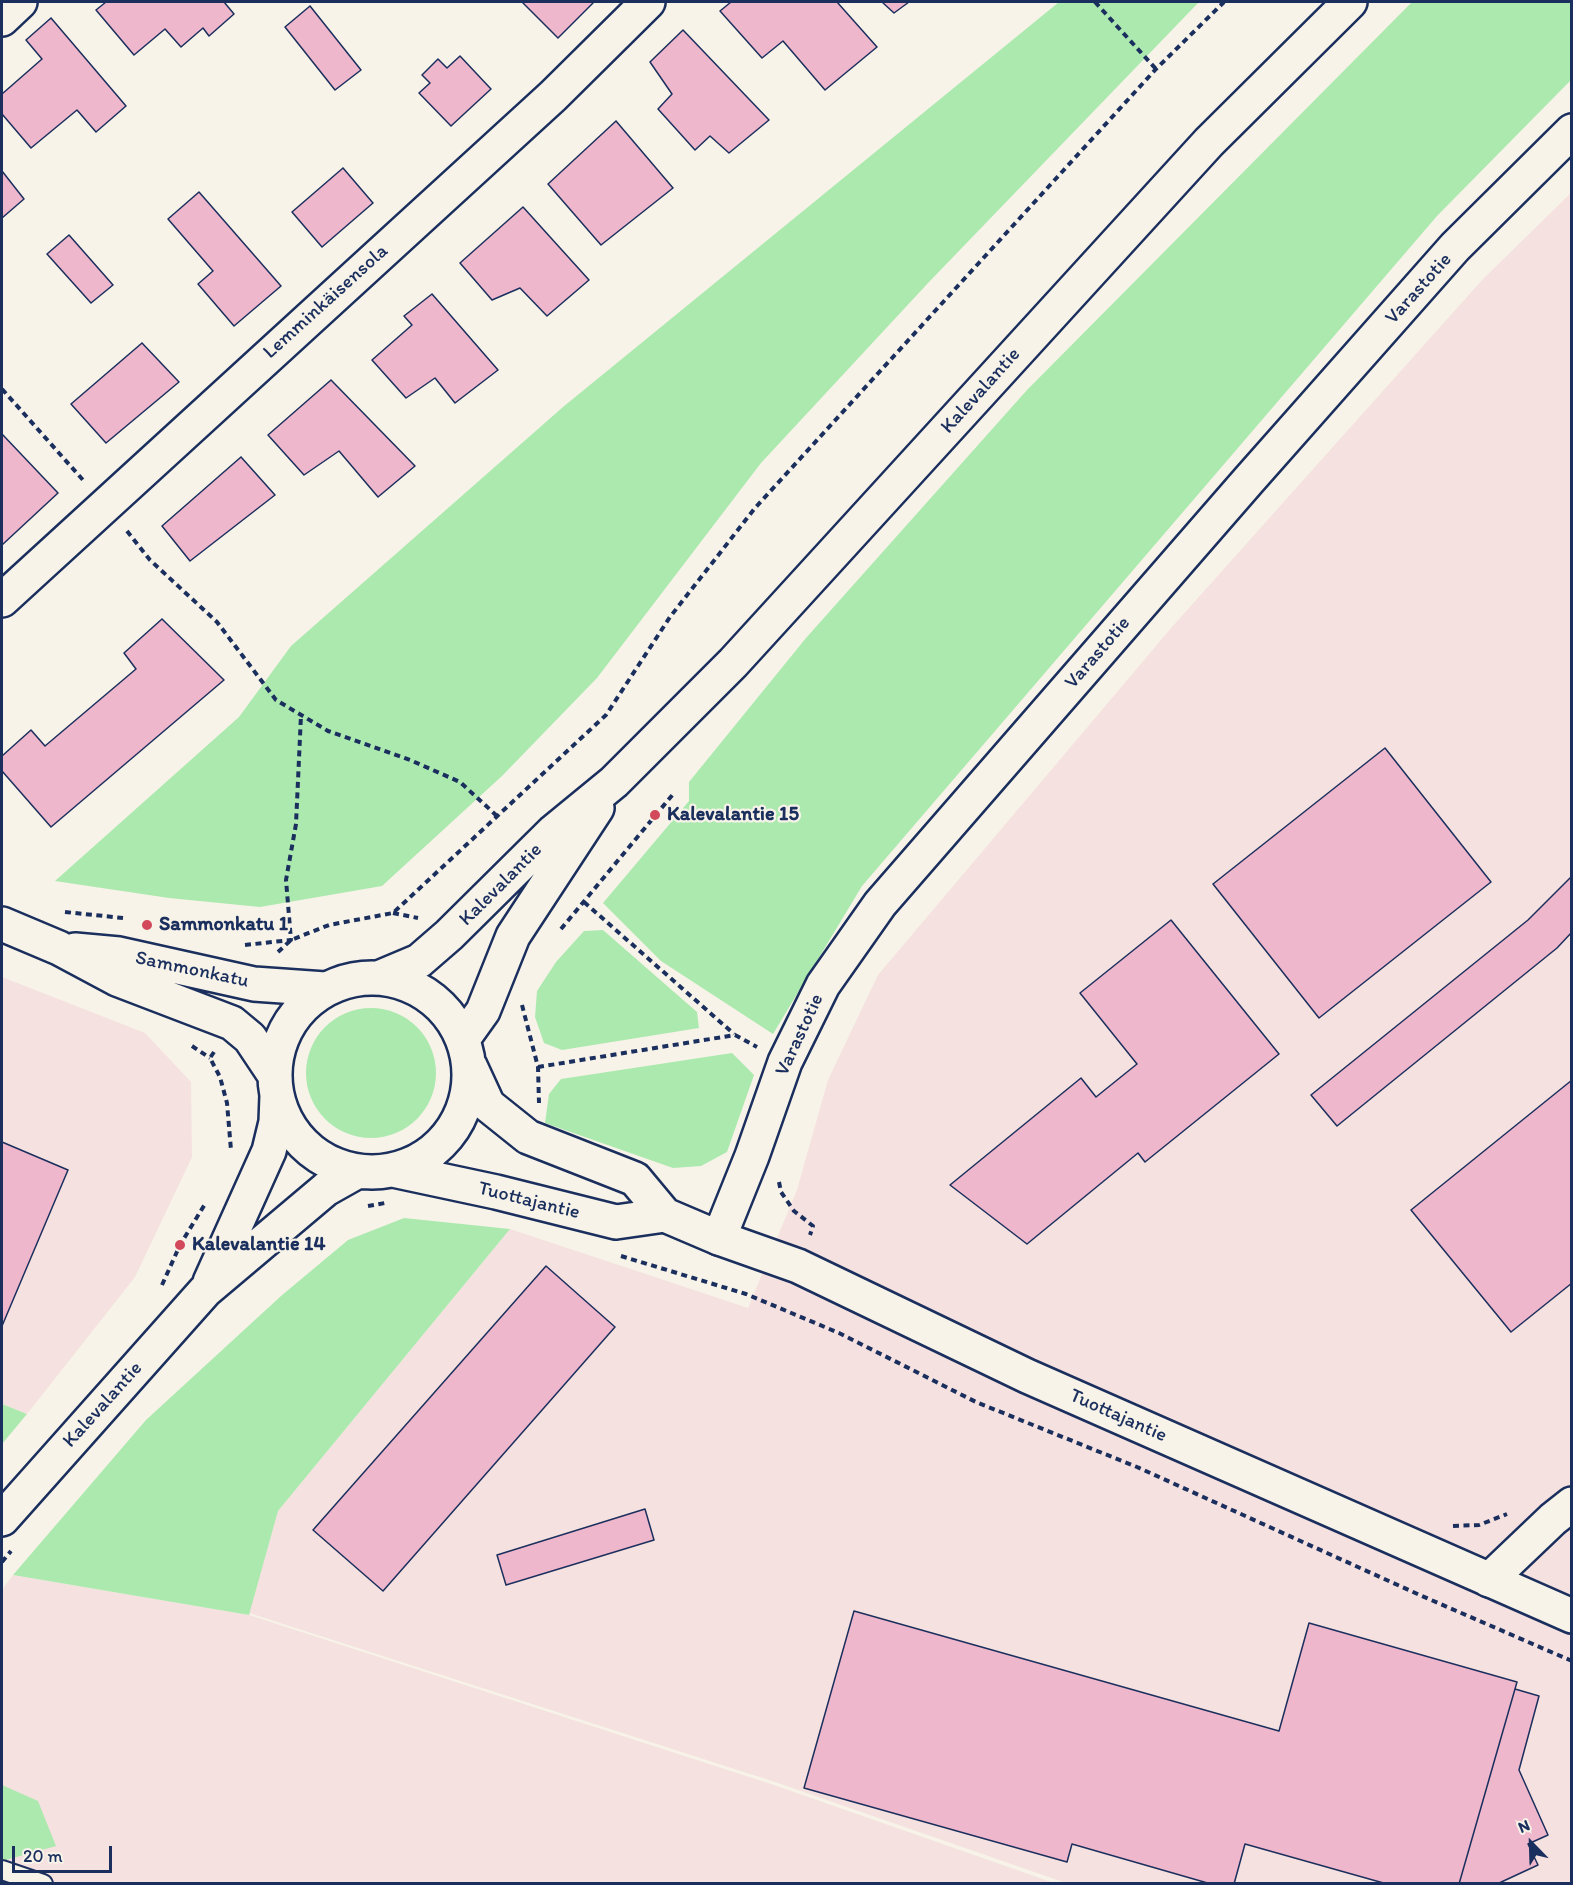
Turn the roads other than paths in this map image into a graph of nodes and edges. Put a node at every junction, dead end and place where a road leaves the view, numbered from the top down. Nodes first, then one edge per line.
1 (20, 2) edge
2 (648, 2) edge
3 (1350, 2) edge
4 (2, 19) edge
5 (1572, 131) edge
6 (2, 600) edge
7 (614, 783) junction
8 (2, 924) edge
9 (59, 948) junction
10 (381, 977) junction
11 (325, 989) junction
12 (467, 1052) junction
13 (275, 1084) junction
14 (393, 1170) junction
15 (358, 1171) junction
16 (665, 1215) junction
17 (719, 1238) junction
18 (205, 1291) junction
19 (1572, 1504) edge
20 (2, 1519) edge
21 (1489, 1580) junction
22 (1572, 1616) edge
23 (2, 1870) edge
24 (43, 1884) edge

1 - 4 street
2 - 6 street, Lemminkäisensola
3 - 7 street, Kalevalantie
5 - 17 street, Varastotie
7 - 10 street, Kalevalantie
7 - 12 street, Kalevalantie
8 - 9 street, Sammonkatu
9 - 11 street, Sammonkatu
9 - 13 street, Sammonkatu
10 - 11 street
10 - 12 street
11 - 13 street
12 - 14 street
12 - 16 street, Tuottajantie
13 - 15 street
13 - 18 street, Kalevalantie
14 - 15 street
14 - 16 street, Tuottajantie
15 - 18 street, Kalevalantie
16 - 17 street, Tuottajantie
17 - 21 street, Tuottajantie
18 - 20 street, Kalevalantie
19 - 21 street
21 - 22 street, Tuottajantie
23 - 24 lane

